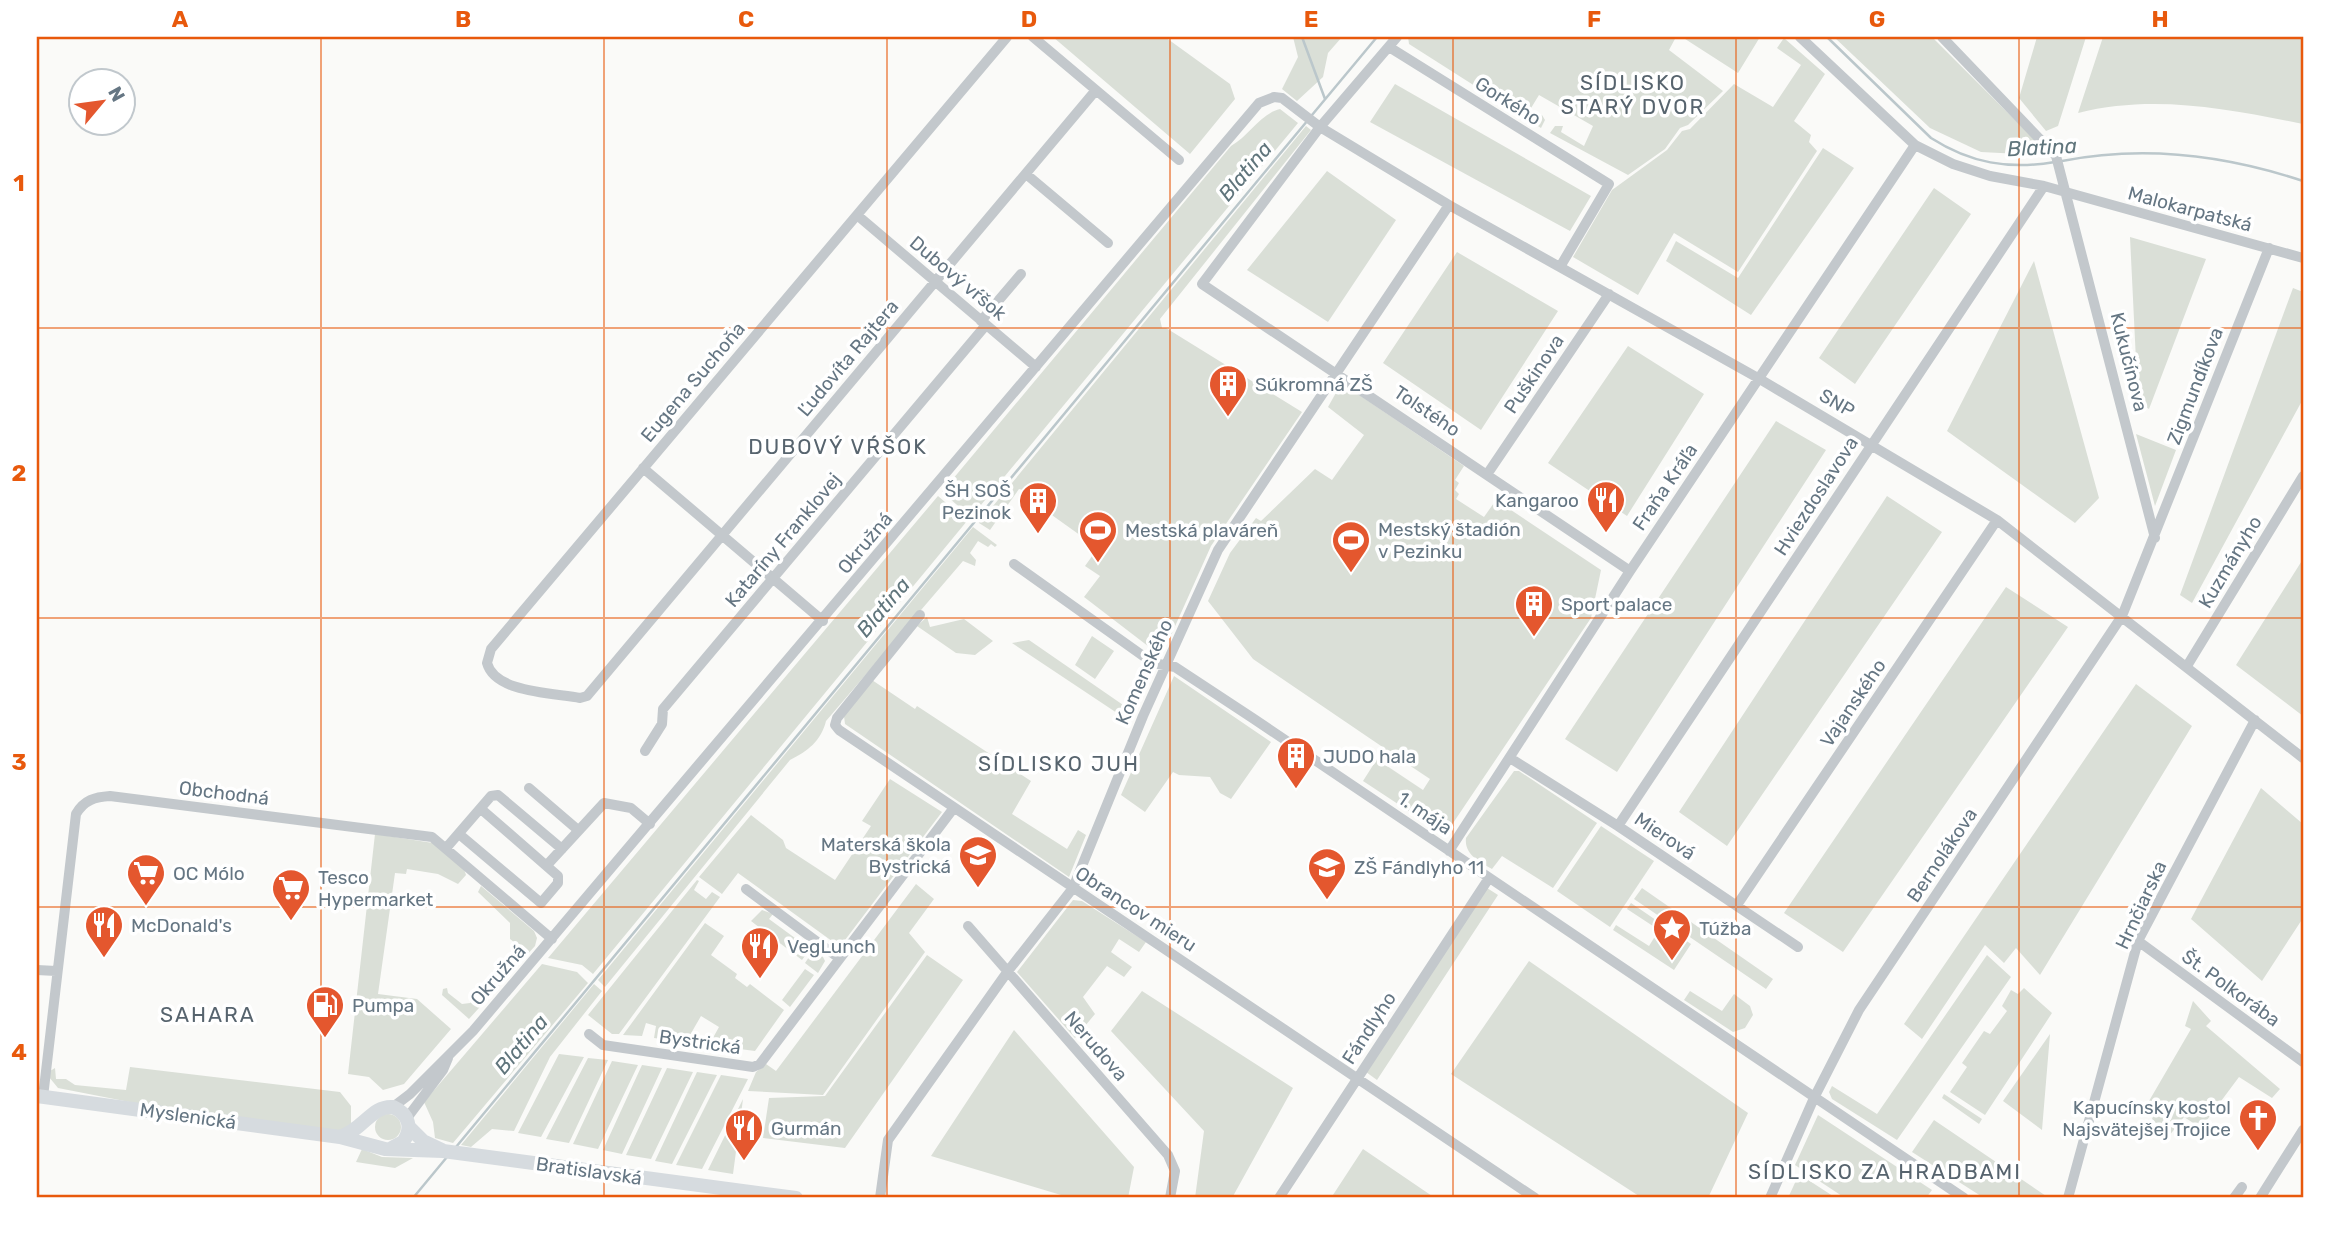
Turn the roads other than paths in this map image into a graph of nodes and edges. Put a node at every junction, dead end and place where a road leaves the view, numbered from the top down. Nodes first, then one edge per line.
1 (1007, 37) edge
2 (1033, 37) edge
3 (1397, 37) edge
4 (1800, 37) edge
5 (1941, 37) edge
6 (1389, 47) junction
7 (1096, 90) junction
8 (1317, 125) junction
9 (1914, 145) junction
10 (1179, 160) dead end
11 (1026, 174) junction
12 (2044, 186) junction
13 (2068, 195) junction
14 (1449, 205) junction
15 (857, 215) junction
16 (1108, 243) dead end
17 (2269, 248) junction
18 (2303, 258) edge
19 (1560, 267) junction
20 (1021, 274) dead end
21 (935, 282) junction
22 (1609, 294) junction
23 (983, 323) junction
24 (1036, 367) junction
25 (1337, 372) junction
26 (1758, 378) junction
27 (1871, 443) junction
28 (643, 468) junction
29 (1488, 473) junction
30 (2303, 475) edge
31 (1997, 520) junction
32 (722, 535) junction
33 (2155, 538) junction
34 (1014, 564) dead end
35 (1630, 571) junction
36 (774, 579) junction
37 (920, 615) dead end
38 (2122, 616) junction
39 (823, 621) junction
40 (2187, 666) junction
41 (1168, 667) junction
42 (590, 693) joint
43 (2255, 720) junction
44 (645, 751) dead end
45 (1510, 758) junction
46 (2303, 758) edge
47 (529, 788) dead end
48 (953, 809) junction
49 (481, 810) junction
50 (650, 824) junction
51 (1618, 826) junction
52 (578, 830) junction
53 (458, 834) junction
54 (447, 847) junction
55 (562, 849) junction
56 (1449, 850) junction
57 (547, 865) junction
58 (1489, 878) junction
59 (522, 886) junction
60 (1073, 888) junction
61 (746, 889) dead end
62 (509, 901) junction
63 (1737, 905) junction
64 (968, 926) dead end
65 (552, 939) junction
66 (2138, 941) junction
67 (1798, 947) dead end
68 (839, 958) junction
69 (37, 970) edge
70 (56, 971) junction
71 (1009, 971) junction
72 (589, 1034) dead end
73 (448, 1058) junction
74 (2303, 1062) edge
75 (1358, 1077) junction
76 (40, 1097) edge
77 (1814, 1098) junction
78 (393, 1107) junction
79 (368, 1120) junction
80 (408, 1123) junction
81 (2302, 1135) edge
82 (340, 1137) junction
83 (376, 1145) junction
84 (392, 1148) junction
85 (443, 1151) junction
86 (2242, 1187) dead end
87 (796, 1198) edge
88 (880, 1198) edge
89 (1170, 1198) edge
90 (1279, 1198) edge
91 (1535, 1198) edge
92 (1769, 1198) edge
93 (1964, 1198) edge
94 (2068, 1198) edge
95 (2234, 1198) edge
96 (2260, 1198) edge

1 - 15 street, Eugena Suchoňa
2 - 7 street
3 - 6 street
4 - 9 street, Malokarpatská
5 - 13 street, Kukučínova
6 - 8 street
6 - 19 street, Gorkého
7 - 10 street
7 - 11 street, Ľudovíta Rajtera
8 - 14 street, SNP
8 - 24 street, Okružná
8 - 25 street, Tolstého
9 - 12 street, Malokarpatská
9 - 26 street, Fraňa Kráľa
11 - 16 street
11 - 21 street, Ľudovíta Rajtera
12 - 13 street, Malokarpatská
12 - 27 street, Hviezdoslavova
13 - 17 street, Malokarpatská
13 - 33 street, Kukučínova
14 - 19 street, SNP
14 - 25 street, Komenského
15 - 21 street, Dubový vŕšok
15 - 28 street, Eugena Suchoňa
17 - 18 street, Malokarpatská
17 - 33 street, Zigmundíkova
19 - 22 street, SNP
20 - 23 street, Kataríny Franklovej
21 - 23 street, Dubový vŕšok
21 - 32 street, Ľudovíta Rajtera
22 - 26 street, SNP
22 - 29 street, Puškinova
23 - 24 street, Dubový vŕšok
23 - 36 street, Kataríny Franklovej
24 - 39 street, Okružná
25 - 29 street, Tolstého
25 - 41 street, Komenského
26 - 27 street, SNP
26 - 35 street, Fraňa Kráľa
27 - 31 street, SNP
27 - 51 street, Hviezdoslavova
28 - 32 street
28 - 42 street, Eugena Suchoňa
29 - 35 street, Tolstého
30 - 40 street, Kuzmányho
31 - 38 street, SNP
31 - 63 street, Vajanského
32 - 36 street
32 - 42 street, Ľudovíta Rajtera
33 - 38 street, Bernolákova
34 - 41 street, 1. mája
35 - 45 street, Fraňa Kráľa
36 - 39 street
36 - 44 street, Kataríny Franklovej
37 - 48 street, Obrancov mieru
38 - 40 street, SNP
38 - 77 street, Bernolákova
39 - 50 street, Okružná
40 - 43 street, SNP
41 - 56 street, 1. mája
41 - 60 street, Komenského
43 - 46 street, SNP
43 - 66 street, Hrnčiarska
45 - 51 street, Mierová
45 - 56 street, Fraňa Kráľa
47 - 52 street
48 - 60 street, Obrancov mieru
48 - 68 street, Bystrická
49 - 53 street
49 - 55 street
49 - 57 street
50 - 52 street
50 - 65 street, Okružná
51 - 63 street, Mierová
52 - 55 street
53 - 54 street
53 - 59 street
54 - 62 street, Obchodná
54 - 70 street, Obchodná
55 - 57 street
56 - 58 street, 1. mája
57 - 59 street
58 - 75 street, Fándlyho
58 - 77 street, 1. mája
59 - 62 street
60 - 71 street, Komenského
60 - 75 street, Obrancov mieru
61 - 68 street
62 - 65 street, Obchodná
63 - 67 street, Mierová
64 - 71 street, Nerudova
65 - 73 street, Okružná
66 - 74 street, Št. Polkorába
66 - 94 street, Hrnčiarska
68 - 72 street, Bystrická
69 - 70 street
70 - 76 street, Obchodná
71 - 88 street, Komenského
71 - 89 street, Nerudova
73 - 78 street, Okružná
73 - 80 street, Okružná
75 - 90 street, Fándlyho
75 - 91 street, Obrancov mieru
76 - 82 main road, Myslenická
77 - 92 street, Bernolákova
77 - 93 street, 1. mája
78 - 79 main road
78 - 80 main road
79 - 82 main road
79 - 83 main road
80 - 84 main road
80 - 85 main road
81 - 96 street
82 - 83 main road, Myslenická
83 - 84 main road
84 - 85 main road, Bratislavská
85 - 87 main road, Bratislavská
86 - 95 street

